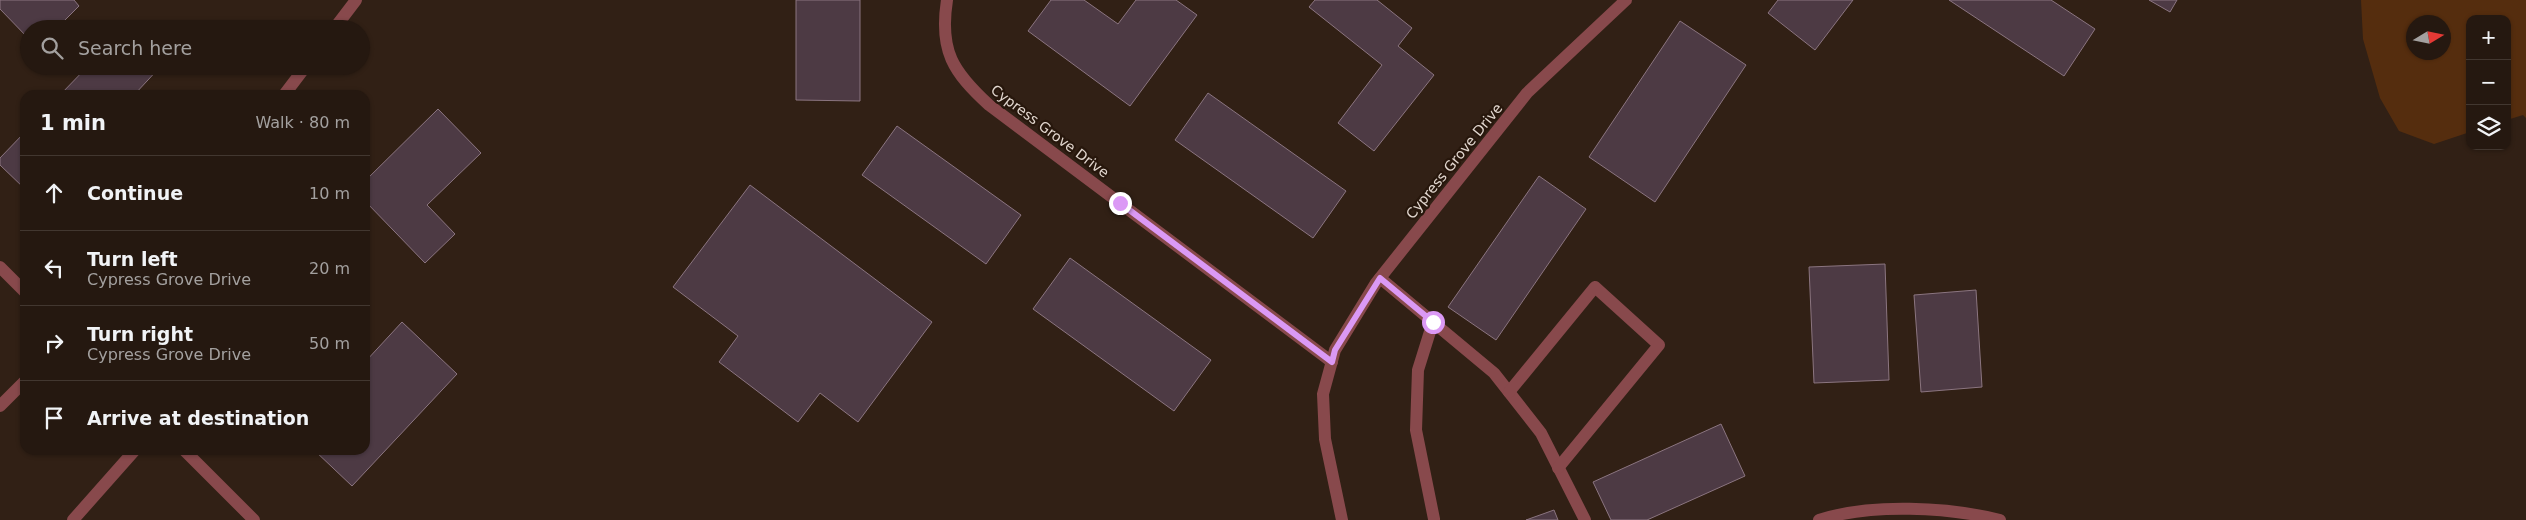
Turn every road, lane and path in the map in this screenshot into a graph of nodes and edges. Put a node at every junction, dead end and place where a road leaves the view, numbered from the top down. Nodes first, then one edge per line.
1 (356, 0) edge
2 (947, 0) edge
3 (1626, 0) edge
4 (341, 20) edge
5 (299, 75) edge
6 (288, 90) edge
7 (0, 268) edge
8 (1380, 278) junction
9 (20, 287) edge
10 (1433, 322) junction
11 (1332, 362) junction
12 (20, 386) edge
13 (1509, 392) junction
14 (0, 406) edge
15 (131, 455) edge
16 (189, 455) edge
17 (1558, 468) junction
18 (75, 519) edge
19 (1434, 519) edge
20 (254, 520) edge
21 (1342, 520) edge
22 (1584, 520) edge
23 (1819, 520) edge
24 (2000, 520) edge

1 - 4 street
2 - 11 street, Cypress Grove Drive
3 - 8 street, Cypress Grove Drive
5 - 6 street
7 - 9 street
8 - 10 street
8 - 11 street, Cypress Grove Drive
10 - 13 street
10 - 19 street
11 - 21 street, Cypress Grove Drive
12 - 14 street
13 - 17 street
13 - 17 street
15 - 18 street
16 - 20 street
17 - 22 street
23 - 24 street

